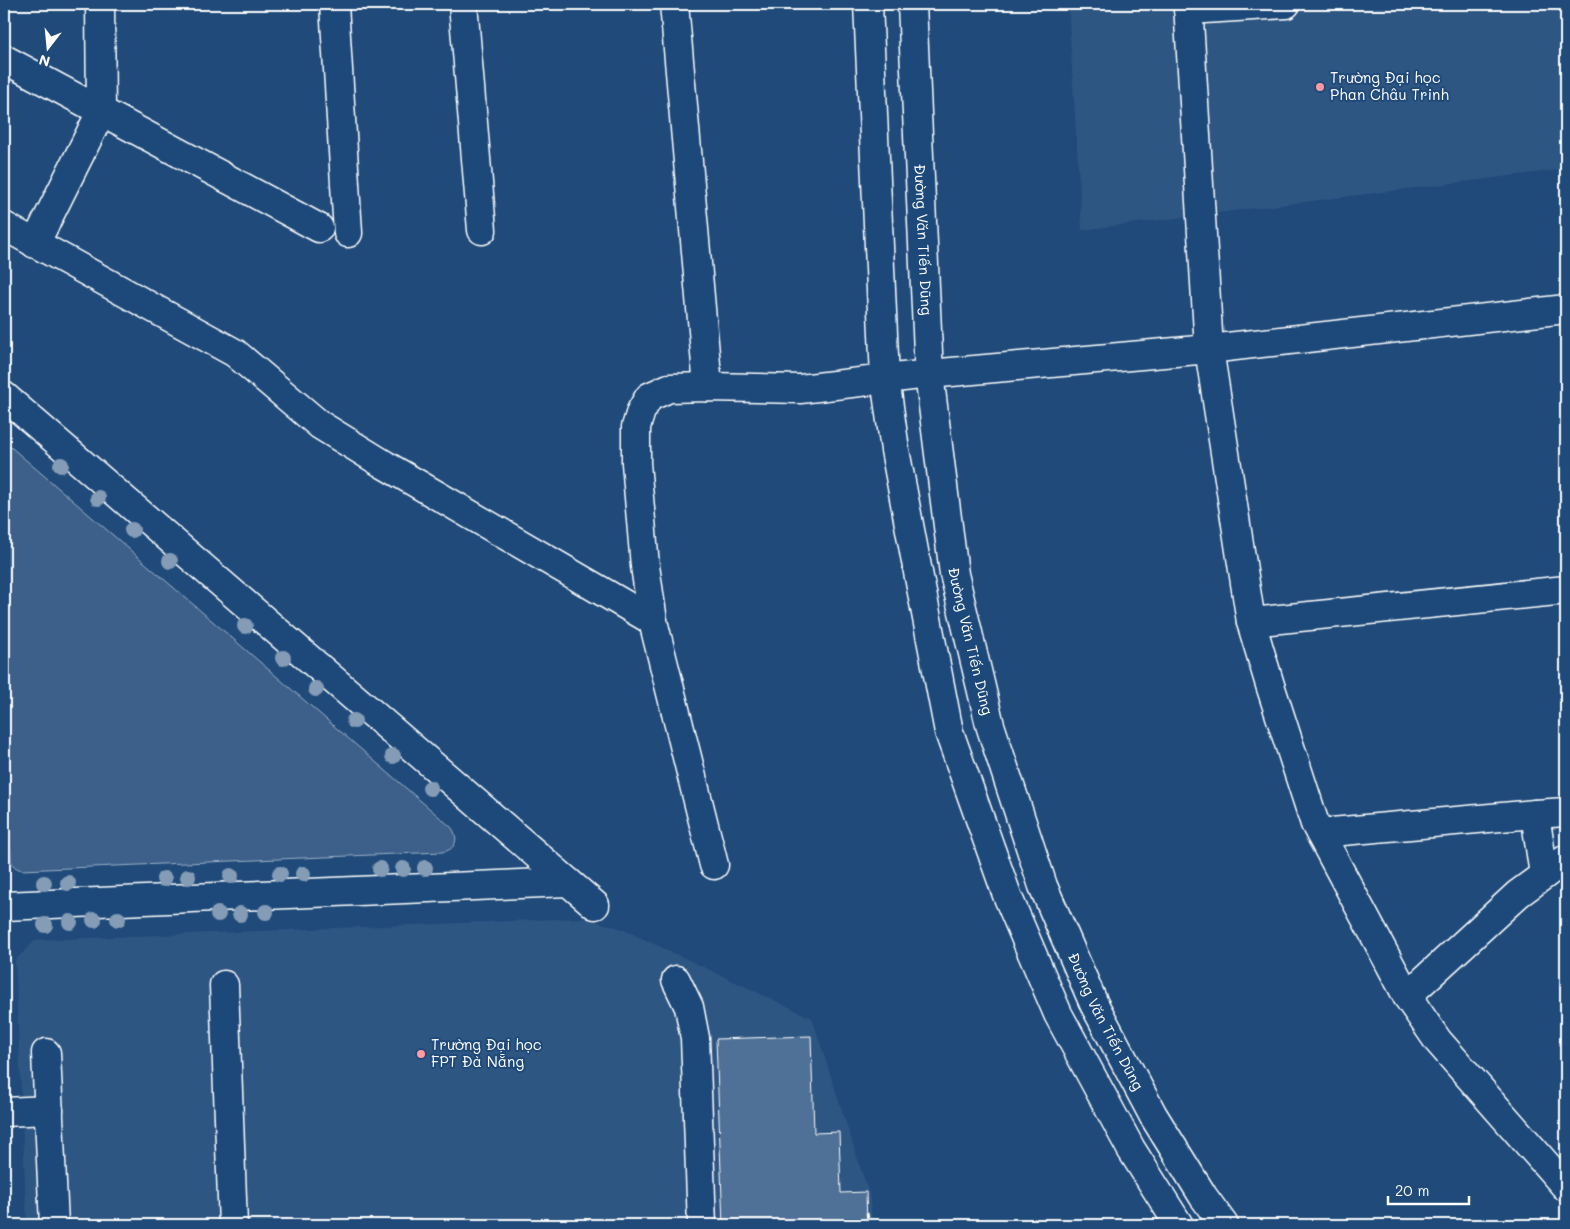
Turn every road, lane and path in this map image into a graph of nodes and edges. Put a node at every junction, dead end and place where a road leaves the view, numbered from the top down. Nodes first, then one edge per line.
1 (100, 4) edge
2 (334, 4) edge
3 (463, 4) edge
4 (674, 4) edge
5 (868, 4) edge
6 (912, 4) edge
7 (1286, 4) edge
8 (1188, 7) edge
9 (4, 59) edge
10 (101, 112) junction
11 (4, 226) edge
12 (319, 228) dead end
13 (482, 230) dead end
14 (348, 233) dead end
15 (36, 244) junction
16 (1566, 309) edge
17 (1208, 349) junction
18 (930, 374) junction
19 (885, 378) junction
20 (708, 387) junction
21 (4, 396) edge
22 (645, 566) junction
23 (1566, 590) edge
24 (601, 591) junction
25 (653, 621) junction
26 (1251, 622) junction
27 (1566, 812) edge
28 (1535, 814) junction
29 (1320, 833) junction
30 (1566, 859) edge
31 (714, 865) dead end
32 (1544, 875) junction
33 (568, 882) junction
34 (594, 905) dead end
35 (4, 906) edge
36 (676, 980) dead end
37 (224, 985) dead end
38 (1407, 996) junction
39 (46, 1054) dead end
40 (49, 1110) junction
41 (4, 1112) edge
42 (1566, 1187) edge
43 (867, 1213) dead end
44 (54, 1225) edge
45 (233, 1225) edge
46 (702, 1225) edge
47 (868, 1225) edge
48 (1179, 1225) edge
49 (1224, 1225) edge

1 - 10 street
2 - 14 street
3 - 13 street
4 - 20 street
5 - 19 street
6 - 18 street, Đường Văn Tiến Dũng
7 - 8 street
8 - 17 street
9 - 10 street
10 - 12 street
10 - 15 street
11 - 15 street
15 - 24 street
16 - 17 street
17 - 18 street
17 - 26 street
18 - 19 street
18 - 49 street, Đường Văn Tiến Dũng
19 - 20 street
19 - 48 street
20 - 22 street
21 - 33 street
22 - 24 street
22 - 25 street
23 - 26 street
24 - 25 street
25 - 31 street
26 - 29 street
27 - 28 street
28 - 29 street
28 - 32 street
29 - 38 street
30 - 32 street
32 - 38 street
33 - 34 street
33 - 35 street
36 - 46 street
37 - 45 street
38 - 42 street
39 - 40 street
40 - 41 street
40 - 44 street
43 - 47 path

